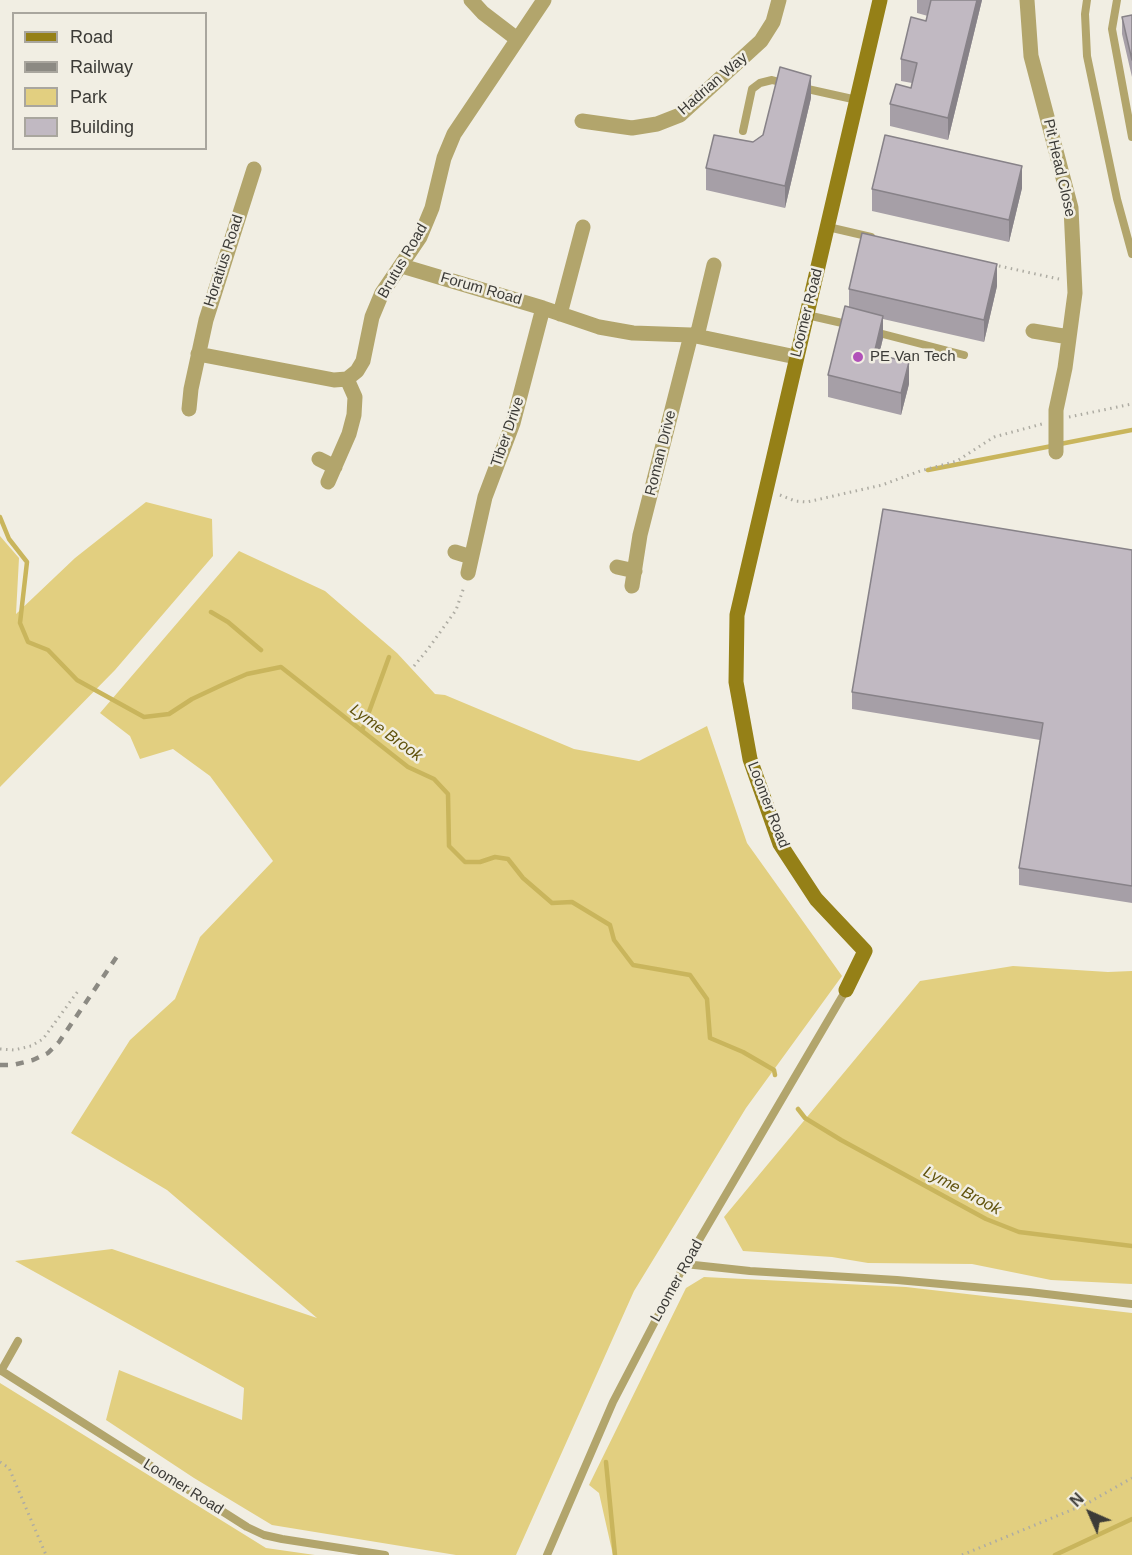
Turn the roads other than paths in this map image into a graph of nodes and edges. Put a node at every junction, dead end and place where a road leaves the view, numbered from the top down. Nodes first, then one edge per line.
1 (471, 0) edge
2 (544, 0) edge
3 (779, 0) edge
4 (880, 0) edge
5 (1027, 0) edge
6 (1087, 0) edge
7 (1117, 0) edge
8 (517, 39) junction
9 (857, 100) junction
10 (582, 121) dead end
11 (742, 131) dead end
12 (1132, 137) edge
13 (254, 170) dead end
14 (583, 227) dead end
15 (828, 227) junction
16 (885, 240) edge
17 (1132, 254) edge
18 (714, 265) dead end
19 (402, 266) junction
20 (543, 308) junction
21 (560, 314) junction
22 (807, 315) junction
23 (860, 328) edge
24 (872, 331) edge
25 (1033, 332) dead end
26 (694, 335) junction
27 (1069, 337) junction
28 (198, 354) junction
29 (964, 355) dead end
30 (796, 357) junction
31 (347, 379) junction
32 (189, 409) dead end
33 (1056, 452) dead end
34 (319, 459) dead end
35 (335, 467) junction
36 (328, 482) dead end
37 (455, 552) dead end
38 (471, 557) junction
39 (617, 567) dead end
40 (468, 573) road end
41 (846, 990) joint
42 (685, 1264) junction
43 (1132, 1304) edge
44 (18, 1341) dead end
45 (1, 1371) edge
46 (385, 1555) edge
47 (546, 1555) edge

1 - 8 street
2 - 8 street, Brutus Road
3 - 10 street, Hadrian Way
4 - 9 street, Loomer Road
5 - 27 street, Pit Head Close
6 - 17 lane
7 - 12 lane
8 - 19 street, Brutus Road
9 - 11 lane
9 - 15 street, Loomer Road
13 - 28 street, Horatius Road
14 - 21 street
15 - 16 lane
15 - 22 street, Loomer Road
18 - 26 street
19 - 20 street, Forum Road
19 - 31 street, Brutus Road
20 - 21 street, Forum Road
20 - 38 street, Tiber Drive
21 - 26 street, Forum Road
22 - 23 lane
22 - 30 street, Loomer Road
24 - 29 lane
25 - 27 street
26 - 30 street, Forum Road
26 - 39 street, Roman Drive
27 - 33 street, Pit Head Close
28 - 31 street
28 - 32 street, Horatius Road
30 - 41 street, Loomer Road
31 - 35 street
34 - 35 street
35 - 36 street
37 - 38 street
38 - 40 street, Tiber Drive
41 - 42 lane, Loomer Road
42 - 43 lane
42 - 47 lane, Loomer Road
44 - 45 lane
45 - 46 lane, Loomer Road

